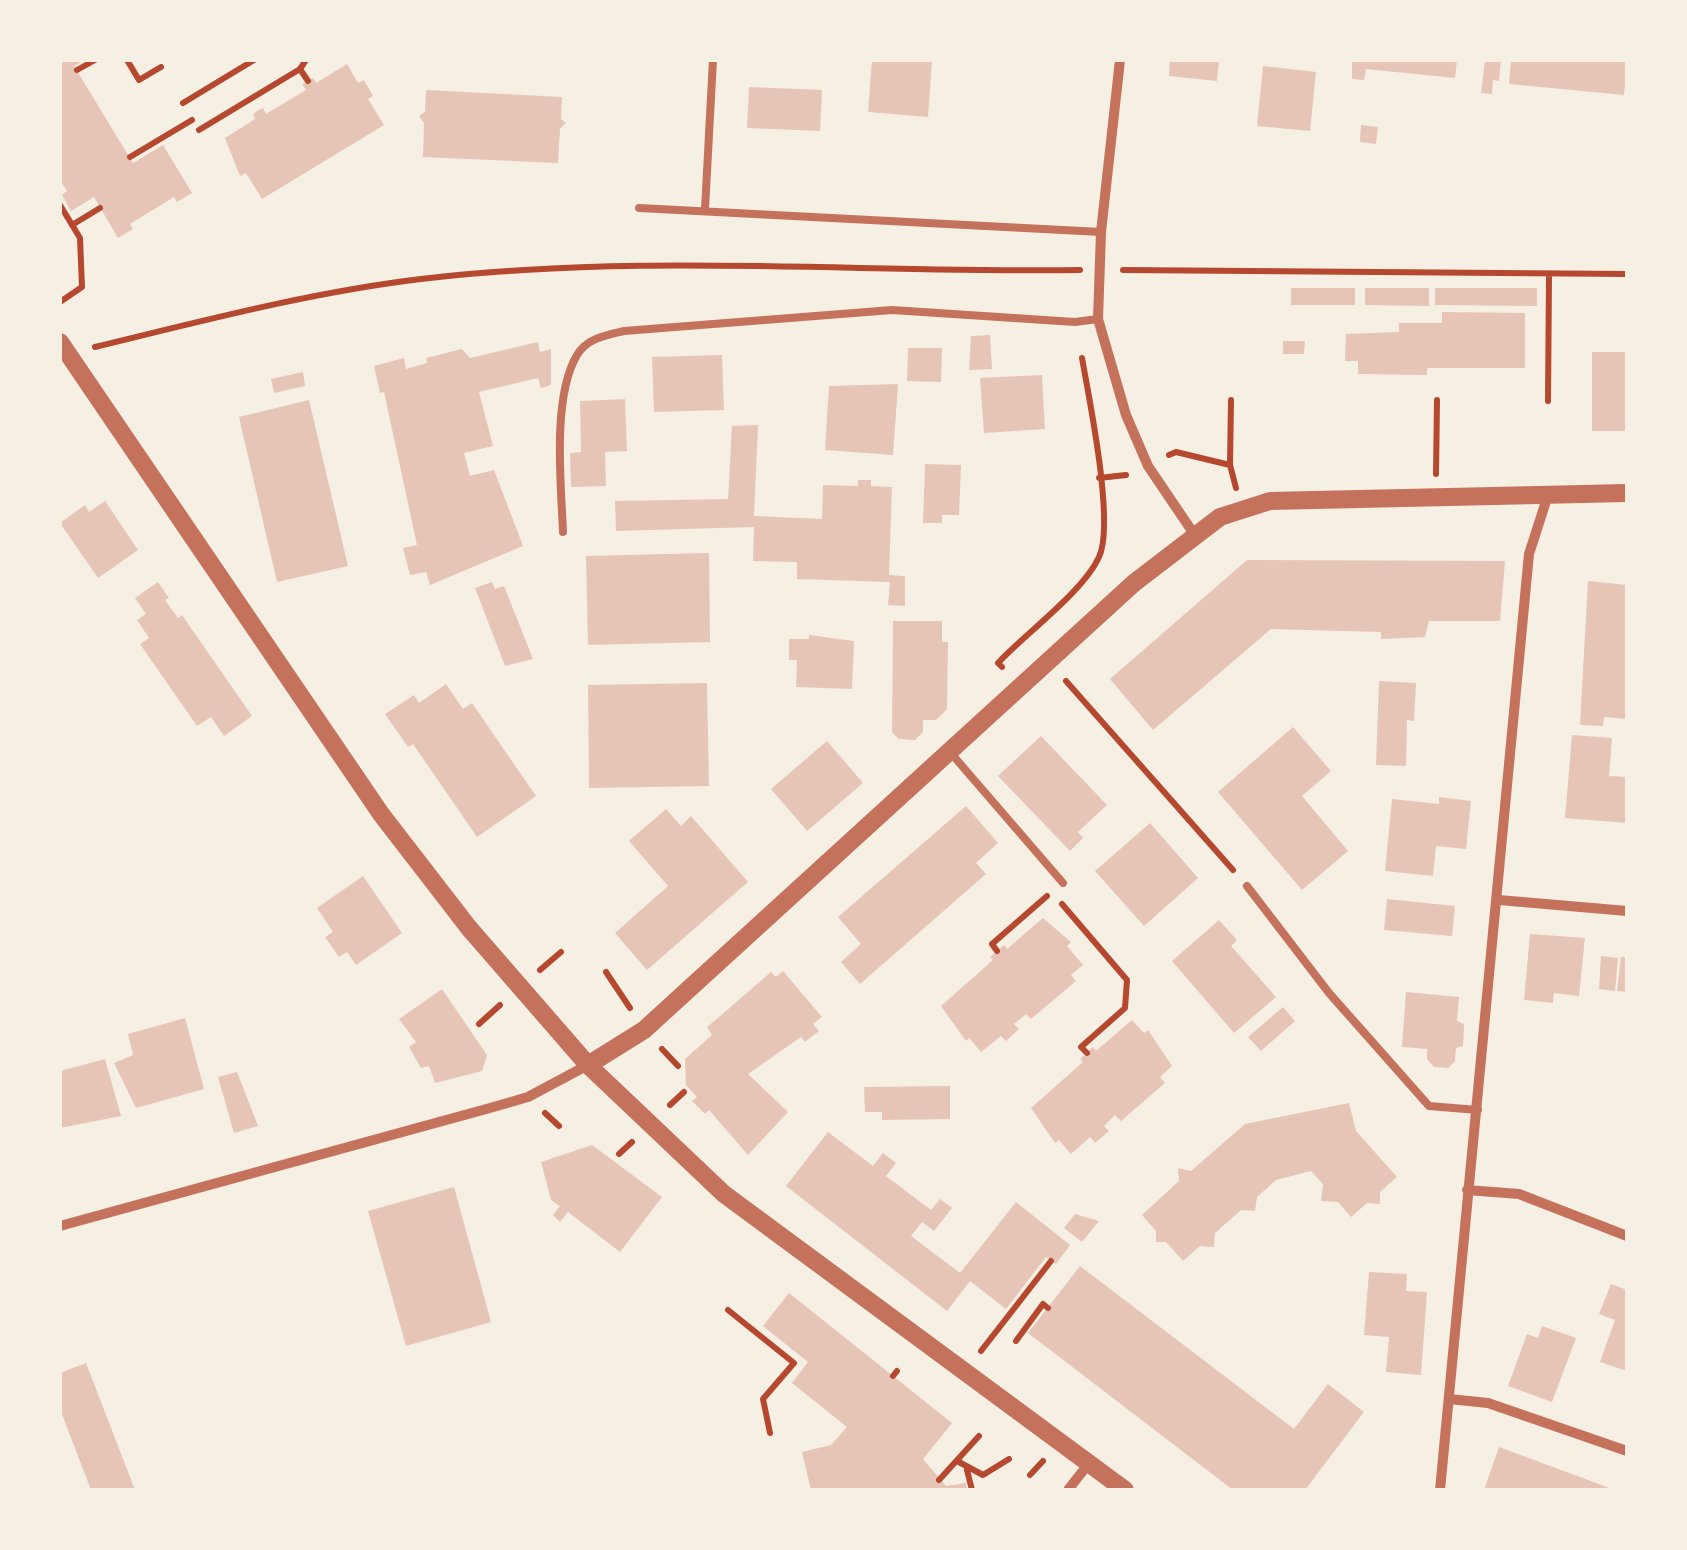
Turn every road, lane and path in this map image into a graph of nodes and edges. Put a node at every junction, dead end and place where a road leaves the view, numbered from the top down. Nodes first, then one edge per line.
1 (94, 60) edge
2 (126, 60) edge
3 (254, 60) edge
4 (306, 60) edge
5 (713, 60) edge
6 (1120, 60) edge
7 (161, 67) dead end
8 (77, 70) dead end
9 (300, 70) junction
10 (308, 81) dead end
11 (250, 100) junction
12 (182, 103) dead end
13 (257, 111) dead end
14 (192, 120) dead end
15 (199, 130) dead end
16 (130, 157) dead end
17 (62, 205) edge
18 (100, 208) dead end
19 (640, 208) dead end
20 (705, 209) junction
21 (72, 225) junction
22 (1101, 232) junction
23 (1100, 270) junction
24 (1549, 274) junction
25 (1627, 274) edge
26 (60, 302) edge
27 (1098, 319) junction
28 (1075, 322) junction
29 (126, 340) dead end
30 (60, 342) edge
31 (1231, 400) dead end
32 (1438, 400) dead end
33 (1548, 401) dead end
34 (1627, 493) edge
35 (1436, 495) junction
36 (1548, 495) junction
37 (1241, 508) junction
38 (563, 532) dead end
39 (1194, 534) junction
40 (1048, 660) junction
41 (1020, 686) junction
42 (950, 752) junction
43 (1063, 882) dead end
44 (1247, 886) joint
45 (1499, 900) junction
46 (1627, 911) edge
47 (997, 951) dead end
48 (1086, 1053) dead end
49 (588, 1065) junction
50 (1478, 1110) junction
51 (1466, 1190) junction
52 (60, 1226) edge
53 (1627, 1236) edge
54 (1051, 1260) dead end
55 (1048, 1308) dead end
56 (728, 1310) dead end
57 (990, 1339) dead end
58 (1016, 1342) dead end
59 (1449, 1400) junction
60 (770, 1433) dead end
61 (980, 1436) dead end
62 (1627, 1451) edge
63 (1009, 1459) dead end
64 (957, 1461) junction
65 (1090, 1462) junction
66 (966, 1468) junction
67 (940, 1480) dead end
68 (972, 1490) edge
69 (1068, 1490) edge
70 (1125, 1490) edge
71 (1440, 1490) edge

1 - 8 path
2 - 7 path
3 - 12 path
4 - 9 path
5 - 20 lane
6 - 22 street
9 - 10 path
9 - 11 path
11 - 13 path
11 - 15 path
14 - 16 path
17 - 21 path
18 - 21 path
19 - 20 lane
20 - 22 lane
21 - 26 path
22 - 23 street
23 - 24 path
23 - 27 street
23 - 29 path
24 - 25 path
24 - 33 path
27 - 28 lane
27 - 39 street
28 - 38 lane
28 - 41 path
30 - 49 street
31 - 37 path
32 - 35 path
34 - 36 street
35 - 36 street
35 - 37 street
36 - 45 street
37 - 39 street
39 - 40 street
40 - 41 street
40 - 44 path
41 - 42 street
42 - 43 lane
42 - 49 street
44 - 50 lane
45 - 46 street
45 - 50 street
47 - 48 path
49 - 52 street
49 - 65 street
50 - 51 street
51 - 53 street
51 - 59 street
54 - 57 path
55 - 58 path
56 - 60 path
59 - 62 street
59 - 71 street
61 - 64 path
63 - 66 path
64 - 66 path
64 - 67 path
65 - 69 street
65 - 70 street
66 - 68 path

